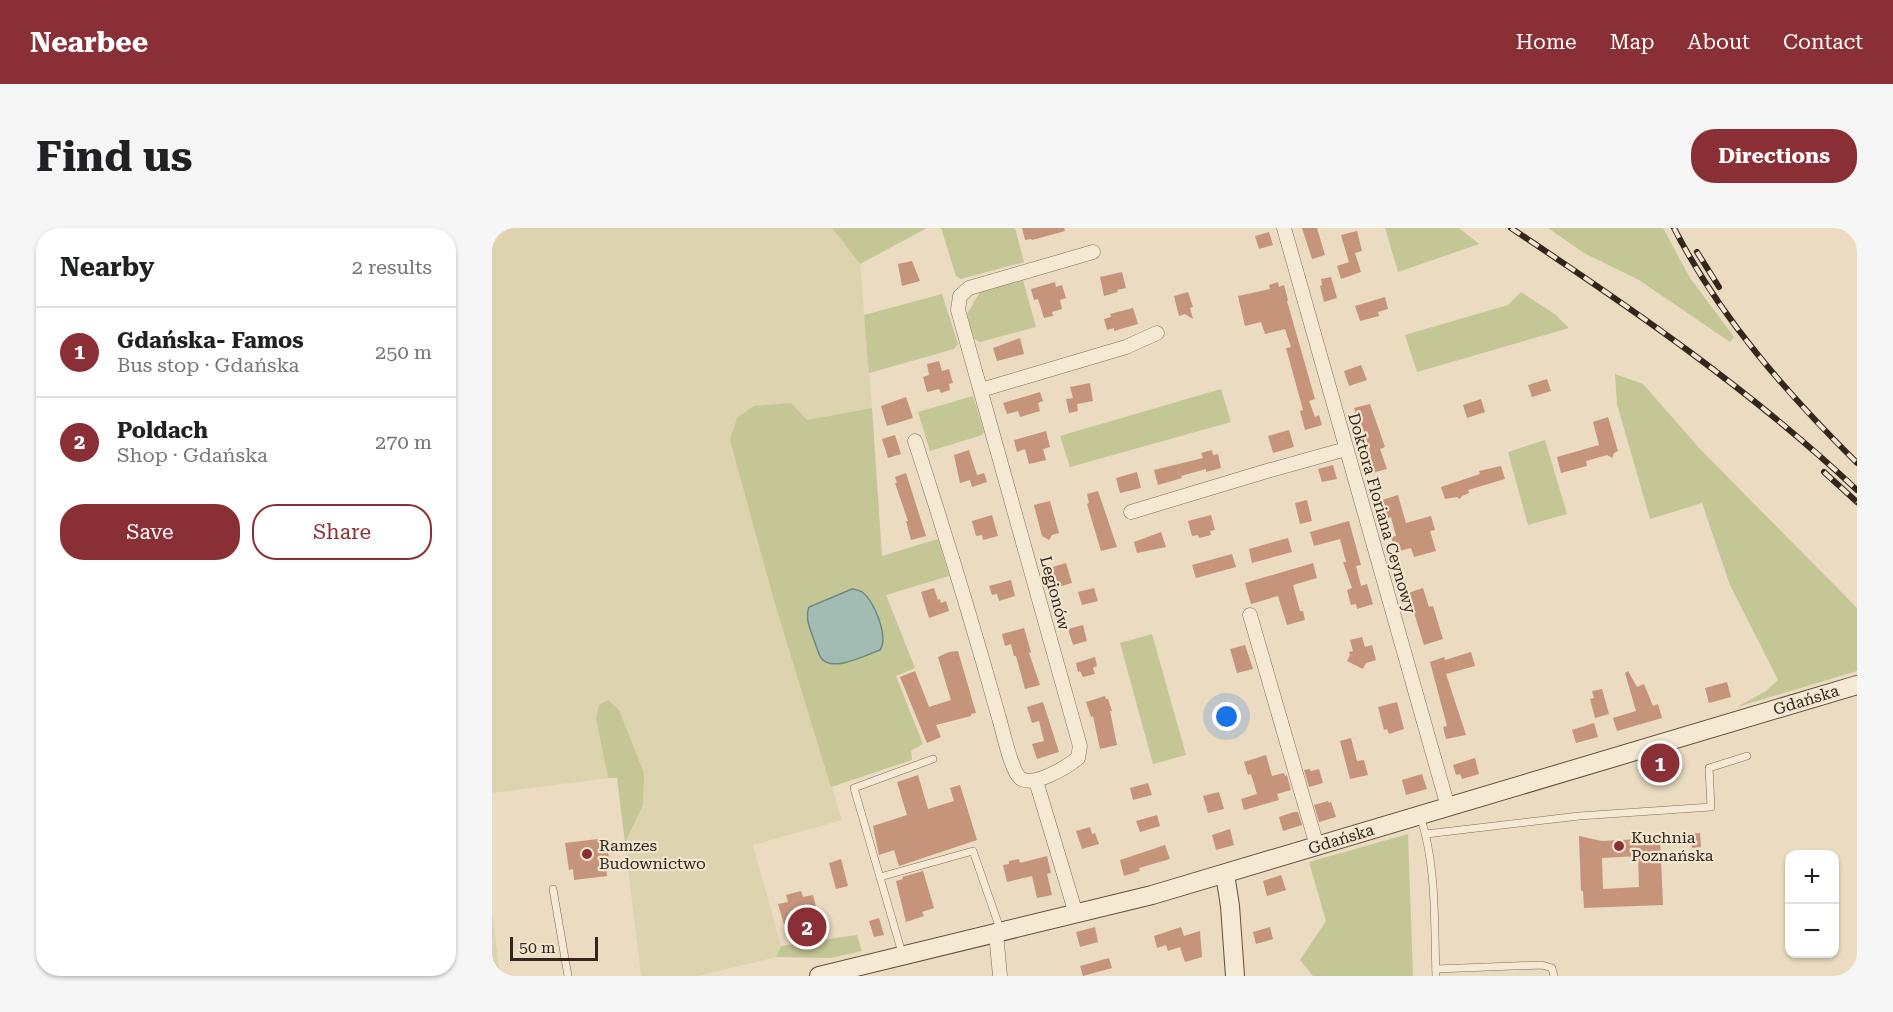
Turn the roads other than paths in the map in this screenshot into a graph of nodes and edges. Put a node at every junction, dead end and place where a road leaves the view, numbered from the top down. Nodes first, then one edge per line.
1 (1284, 228) edge
2 (1093, 252) dead end
3 (1156, 333) dead end
4 (981, 390) junction
5 (915, 441) dead end
6 (1346, 449) junction
7 (1131, 512) dead end
8 (1250, 615) dead end
9 (1857, 685) edge
10 (1747, 756) dead end
11 (933, 759) dead end
12 (1035, 781) junction
13 (1448, 807) junction
14 (1420, 816) junction
15 (1426, 834) junction
16 (1317, 846) junction
17 (1225, 873) junction
18 (880, 877) junction
19 (553, 889) dead end
20 (1076, 914) junction
21 (996, 933) junction
22 (903, 956) junction
23 (850, 972) edge
24 (1436, 973) edge
25 (568, 976) edge
26 (819, 976) edge
27 (1000, 976) edge
28 (1235, 976) edge
29 (1554, 976) edge

1 - 6 street, Doktora Floriana Ceynowy
2 - 4 street, Legionów
3 - 4 street
4 - 12 street, Legionów
5 - 12 street
6 - 7 street
6 - 13 street, Doktora Floriana Ceynowy
8 - 16 street
9 - 13 main road, Gdańska
10 - 15 lane
11 - 18 lane
12 - 20 street
13 - 14 main road, Gdańska
14 - 15 lane
14 - 16 main road, Gdańska
15 - 24 lane
16 - 17 main road, Gdańska
17 - 20 main road, Gdańska
17 - 28 main road
18 - 21 lane
18 - 22 lane
19 - 25 lane
20 - 21 main road, Gdańska
21 - 22 main road, Gdańska
21 - 27 street
22 - 23 main road, Gdańska
23 - 26 main road, Gdańska
24 - 29 lane

